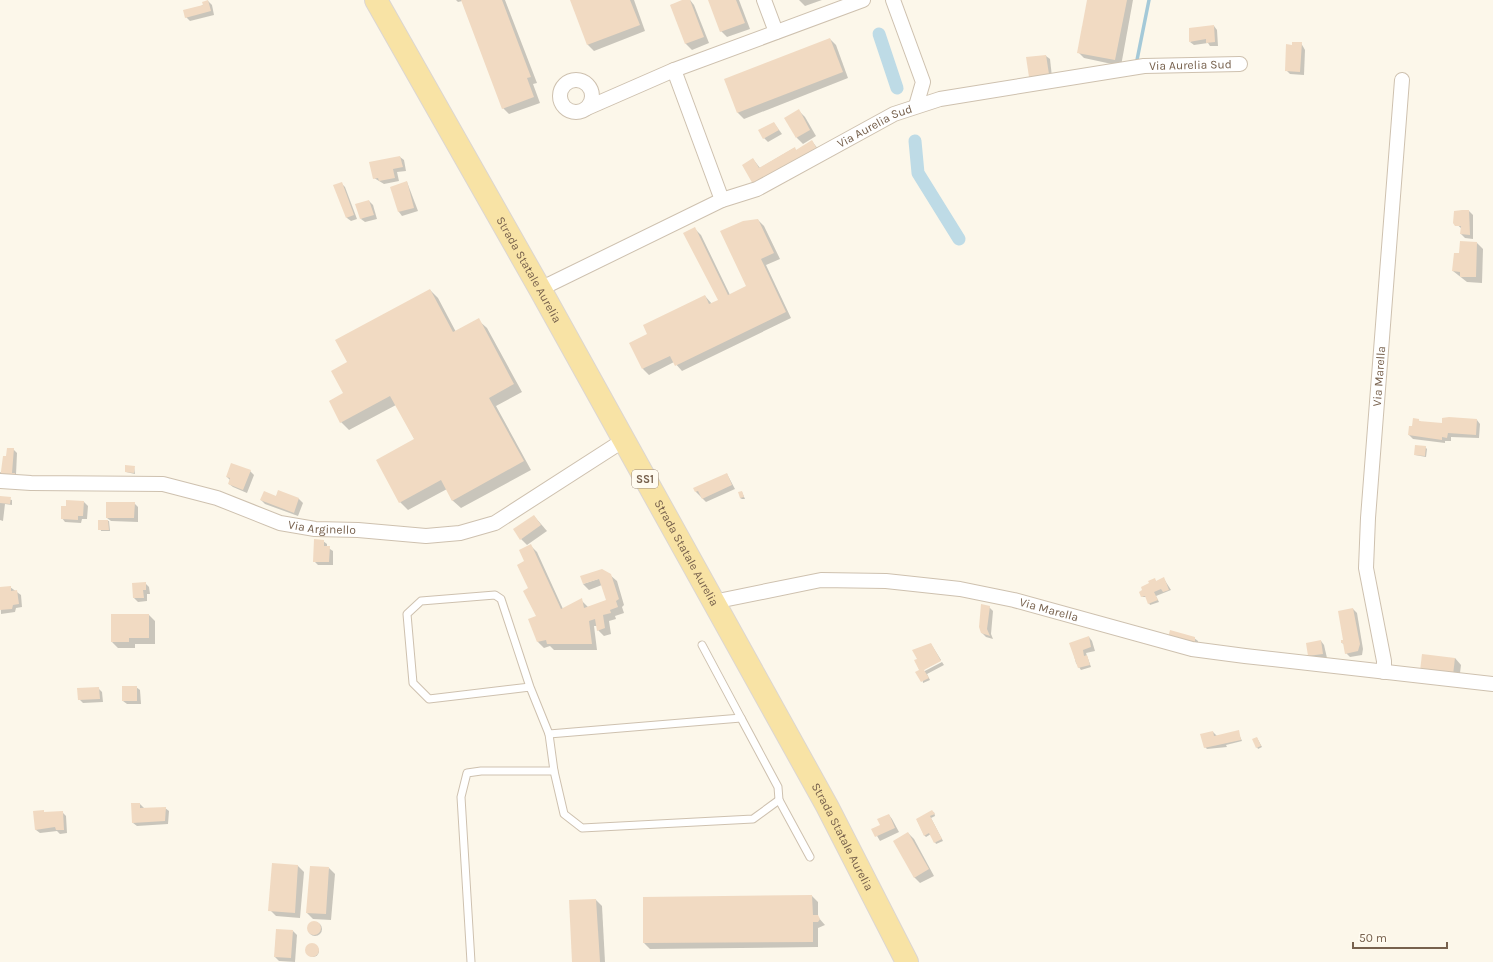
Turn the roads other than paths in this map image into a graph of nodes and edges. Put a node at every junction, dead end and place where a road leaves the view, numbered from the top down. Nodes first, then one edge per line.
1 (376, 0) edge
2 (764, 0) edge
3 (863, 0) edge
4 (892, 0) edge
5 (776, 32) junction
6 (1240, 64) dead end
7 (674, 70) junction
8 (1402, 80) dead end
9 (916, 106) junction
10 (587, 108) dead end
11 (722, 200) junction
12 (540, 289) junction
13 (624, 440) junction
14 (0, 481) edge
15 (713, 602) junction
16 (702, 645) dead end
17 (1384, 672) junction
18 (1493, 684) edge
19 (530, 687) junction
20 (741, 718) junction
21 (549, 734) junction
22 (554, 771) junction
23 (779, 800) junction
24 (810, 857) dead end
25 (471, 962) edge
26 (907, 962) edge

1 - 12 main road, Strada Statale Aurelia / SS1
2 - 5 street
3 - 5 street
4 - 9 street
5 - 7 street
6 - 9 street, Via Aurelia Sud
7 - 10 street
7 - 11 street
8 - 17 street, Via Marella
9 - 11 street, Via Aurelia Sud
11 - 12 street, Via Aurelia Sud
12 - 13 main road, Strada Statale Aurelia / SS1
13 - 14 street, Via Arginello
13 - 15 main road, Strada Statale Aurelia / SS1
15 - 17 street, Via Marella
15 - 26 main road, Strada Statale Aurelia / SS1
16 - 20 lane
17 - 18 street, Via Marella
19 - 19 lane
19 - 21 lane
20 - 21 lane
20 - 23 lane
21 - 22 lane
22 - 23 lane
22 - 25 lane
23 - 24 lane

